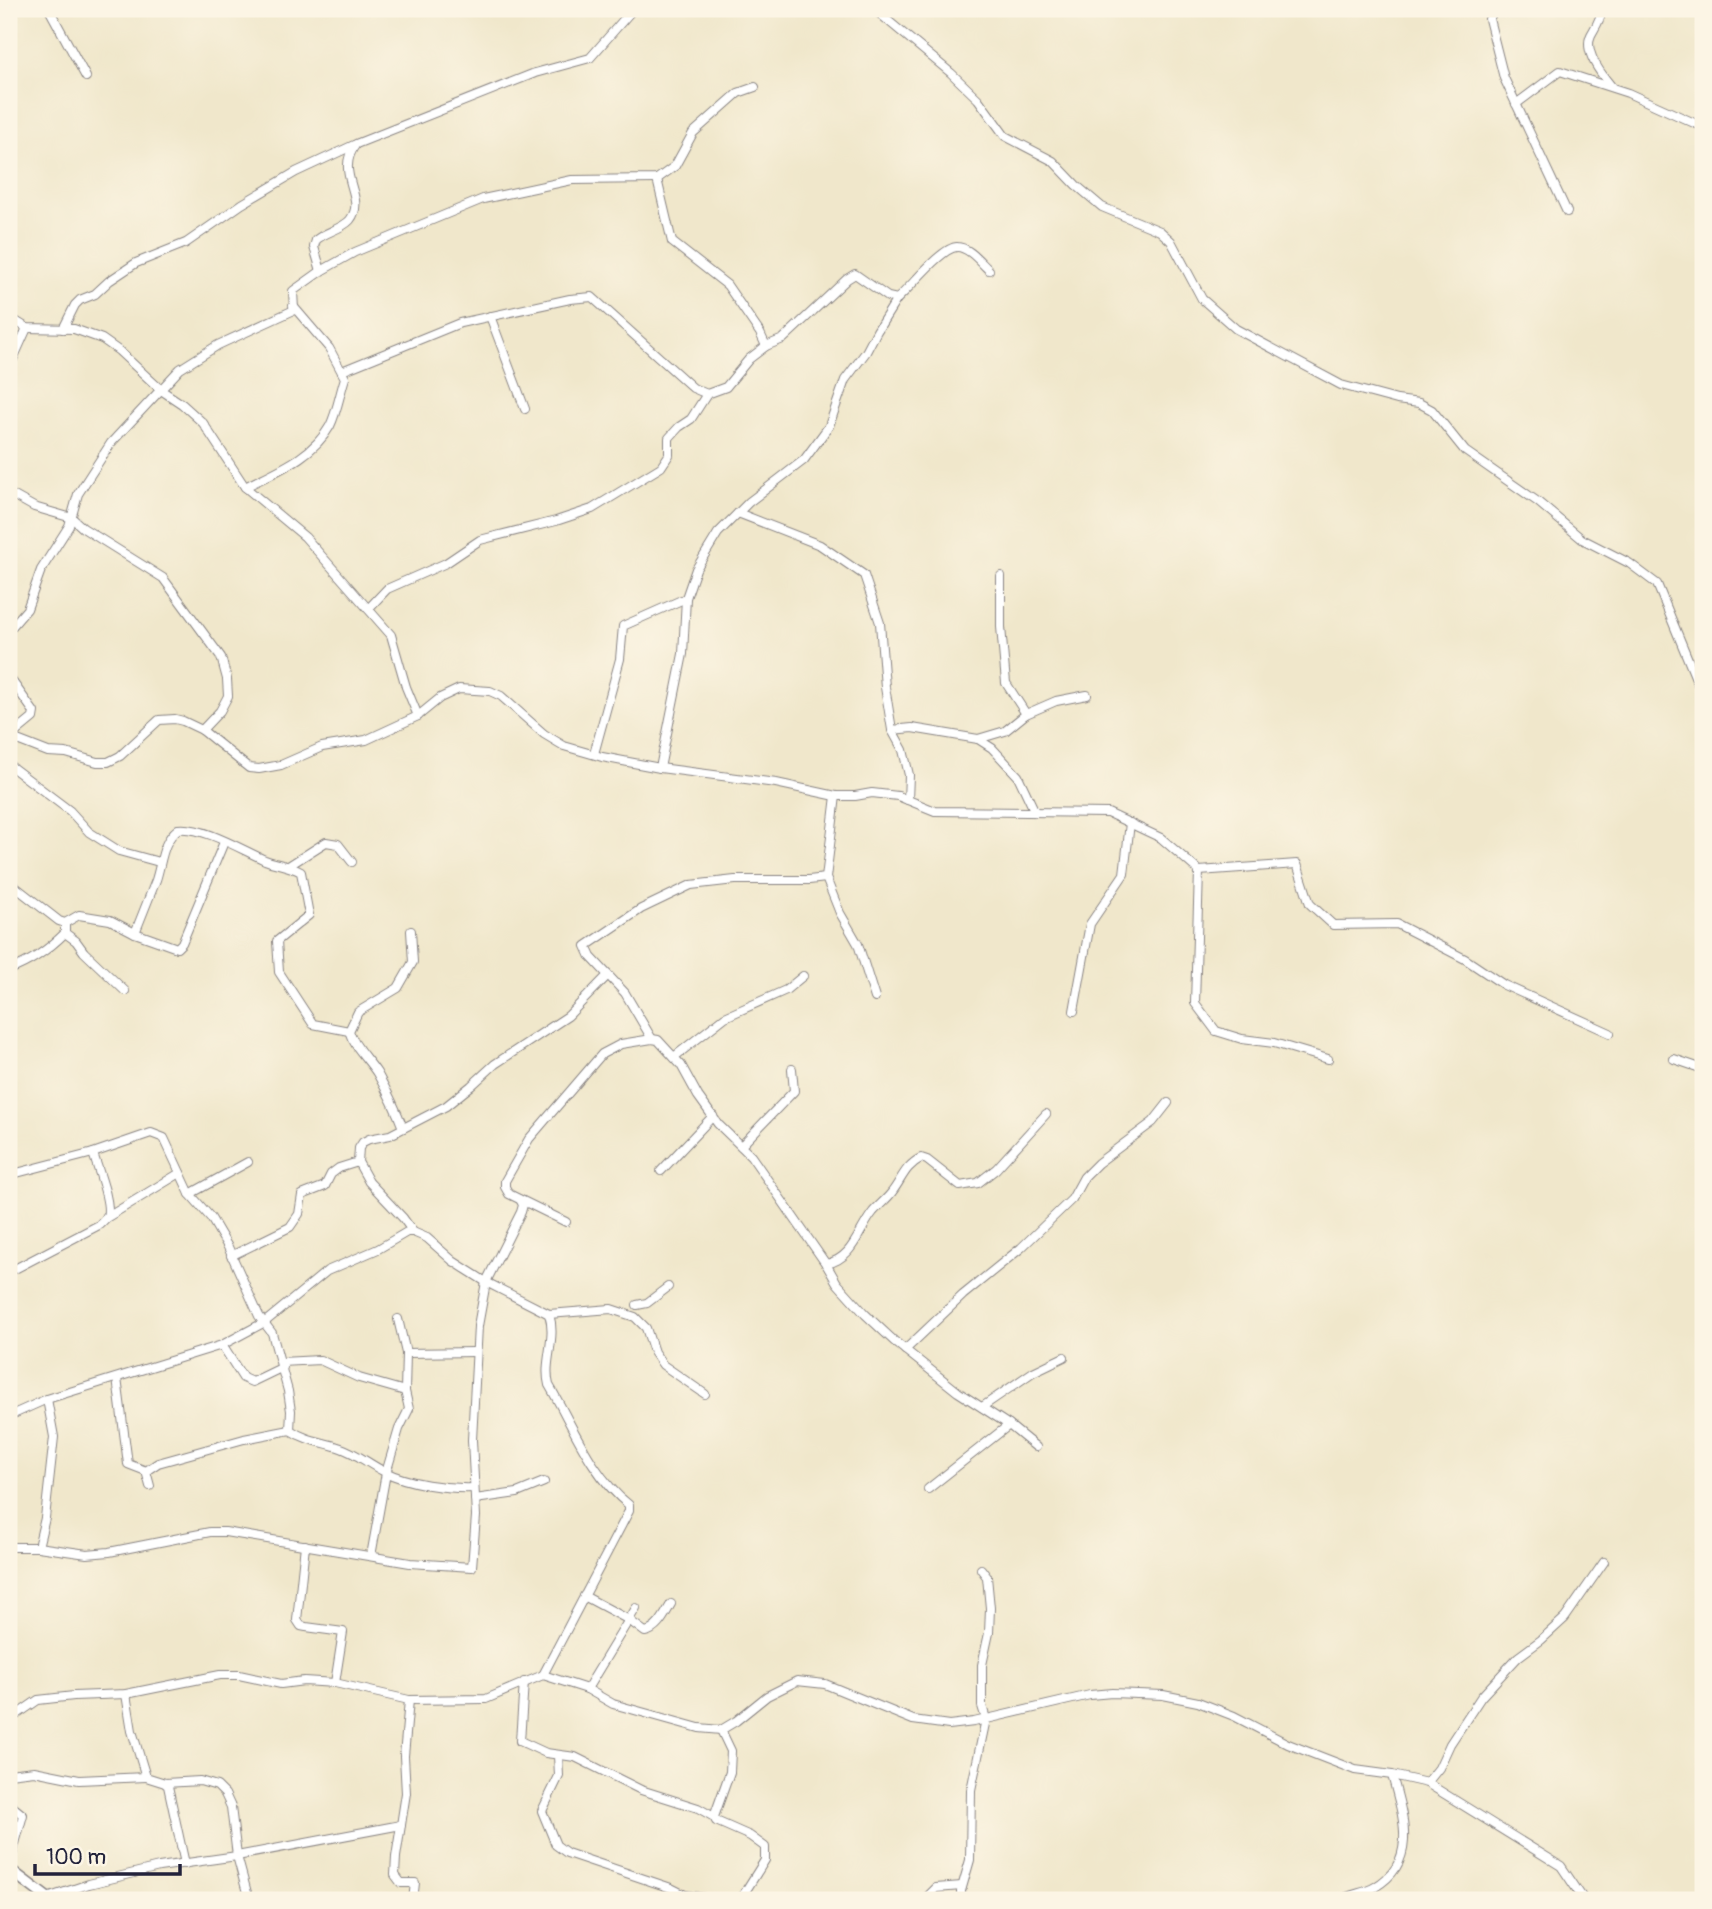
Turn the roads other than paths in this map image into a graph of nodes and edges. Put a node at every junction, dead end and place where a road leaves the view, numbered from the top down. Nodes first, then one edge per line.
1 (49, 9) edge
2 (633, 9) edge
3 (874, 9) edge
4 (1495, 9) edge
5 (1602, 9) edge
6 (86, 77) dead end
7 (754, 87) dead end
8 (1613, 88) junction
9 (1516, 104) junction
10 (1703, 127) edge
11 (356, 144) junction
12 (657, 179) junction
13 (1567, 212) dead end
14 (989, 270) dead end
15 (321, 271) junction
16 (897, 299) junction
17 (293, 306) junction
18 (490, 316) junction
19 (9, 317) edge
20 (27, 328) junction
21 (64, 329) junction
22 (766, 346) junction
23 (9, 368) edge
24 (342, 371) junction
25 (161, 390) junction
26 (707, 394) junction
27 (524, 409) dead end
28 (245, 487) junction
29 (9, 493) edge
30 (738, 513) junction
31 (72, 518) junction
32 (1002, 576) dead end
33 (686, 598) junction
34 (369, 608) junction
35 (9, 630) edge
36 (9, 677) edge
37 (1703, 691) edge
38 (1087, 695) dead end
39 (1027, 714) junction
40 (418, 716) junction
41 (202, 730) junction
42 (892, 730) junction
43 (10, 738) edge
44 (978, 738) junction
45 (9, 750) edge
46 (594, 754) junction
47 (9, 765) edge
48 (660, 768) junction
49 (836, 796) junction
50 (908, 800) junction
51 (1035, 812) junction
52 (1130, 823) junction
53 (224, 842) junction
54 (159, 862) junction
55 (352, 862) dead end
56 (289, 865) junction
57 (1199, 871) junction
58 (826, 878) junction
59 (9, 882) edge
60 (65, 923) junction
61 (411, 931) dead end
62 (65, 933) junction
63 (135, 933) junction
64 (9, 970) edge
65 (608, 975) junction
66 (803, 976) dead end
67 (125, 991) dead end
68 (875, 998) dead end
69 (1074, 1011) dead end
70 (349, 1031) junction
71 (1610, 1032) dead end
72 (652, 1039) junction
73 (674, 1057) junction
74 (1328, 1059) dead end
75 (1674, 1059) dead end
76 (792, 1069) dead end
77 (1703, 1069) edge
78 (1168, 1103) dead end
79 (1046, 1114) dead end
80 (713, 1116) junction
81 (403, 1128) junction
82 (741, 1146) junction
83 (93, 1153) junction
84 (358, 1161) junction
85 (248, 1162) dead end
86 (661, 1171) dead end
87 (180, 1173) junction
88 (9, 1175) edge
89 (190, 1194) junction
90 (521, 1201) junction
91 (106, 1218) junction
92 (566, 1222) dead end
93 (412, 1232) junction
94 (231, 1256) junction
95 (826, 1264) junction
96 (9, 1272) edge
97 (486, 1282) junction
98 (668, 1287) dead end
99 (636, 1305) junction
100 (620, 1312) junction
101 (549, 1314) junction
102 (635, 1317) junction
103 (398, 1319) dead end
104 (265, 1322) junction
105 (222, 1345) junction
106 (905, 1350) junction
107 (476, 1352) junction
108 (406, 1353) junction
109 (1064, 1357) dead end
110 (282, 1365) junction
111 (117, 1378) junction
112 (405, 1391) junction
113 (705, 1394) dead end
114 (47, 1399) junction
115 (982, 1407) junction
116 (9, 1416) edge
117 (1009, 1425) junction
118 (290, 1430) junction
119 (1036, 1447) dead end
120 (146, 1471) junction
121 (386, 1473) junction
122 (544, 1482) dead end
123 (150, 1486) dead end
124 (474, 1488) junction
125 (928, 1489) dead end
126 (475, 1499) junction
127 (305, 1545) junction
128 (9, 1547) edge
129 (38, 1548) junction
130 (371, 1556) junction
131 (1604, 1562) dead end
132 (981, 1569) dead end
133 (584, 1596) junction
134 (671, 1604) dead end
135 (636, 1608) dead end
136 (629, 1620) junction
137 (542, 1675) junction
138 (524, 1682) junction
139 (335, 1683) junction
140 (587, 1689) junction
141 (126, 1694) junction
142 (409, 1700) junction
143 (986, 1719) junction
144 (9, 1720) edge
145 (721, 1730) junction
146 (558, 1755) junction
147 (9, 1774) edge
148 (1392, 1775) junction
149 (146, 1777) junction
150 (165, 1783) junction
151 (1427, 1783) junction
152 (13, 1807) dead end
153 (714, 1816) junction
154 (401, 1825) junction
155 (237, 1856) junction
156 (9, 1860) edge
157 (185, 1864) junction
158 (9, 1869) edge
159 (962, 1886) junction
160 (684, 1897) edge
161 (48, 1899) edge
162 (249, 1900) edge
163 (413, 1900) edge
164 (717, 1900) edge
165 (740, 1900) edge
166 (928, 1900) edge
167 (961, 1900) edge
168 (1340, 1900) edge
169 (1584, 1900) edge

1 - 6 street
2 - 11 street
3 - 37 street
4 - 9 street
5 - 8 street
7 - 12 street
8 - 9 street
8 - 10 street
9 - 13 street
11 - 15 street
11 - 21 street
12 - 15 street
12 - 22 street
14 - 16 street
15 - 17 street
16 - 22 street
16 - 30 street
17 - 24 street
17 - 25 street
18 - 24 street
18 - 26 street
18 - 27 street
19 - 20 street
20 - 21 street
20 - 23 street
21 - 25 street
22 - 26 street
24 - 28 street
25 - 28 street
25 - 31 street
26 - 34 street
28 - 34 street
29 - 31 street
30 - 33 street
30 - 42 street
31 - 35 street
31 - 41 street
32 - 39 street
33 - 46 street
33 - 48 street
34 - 40 street
36 - 43 street
38 - 39 street
39 - 44 street
40 - 41 street
40 - 46 street
41 - 43 street
42 - 44 street
42 - 50 street
43 - 45 street
44 - 51 street
46 - 48 street
47 - 54 street
48 - 49 street
49 - 50 street
49 - 58 street
50 - 51 street
51 - 52 street
52 - 57 street
52 - 69 street
53 - 54 street
53 - 56 street
53 - 63 street
54 - 63 street
55 - 56 street
56 - 70 street
57 - 71 street
57 - 74 street
58 - 65 street
58 - 68 street
59 - 60 street
60 - 62 street
60 - 63 street
61 - 70 street
62 - 64 street
62 - 67 street
65 - 72 street
65 - 81 street
66 - 73 street
70 - 81 street
72 - 73 street
72 - 90 street
73 - 80 street
75 - 77 street
76 - 82 street
78 - 106 street
79 - 95 street
80 - 82 street
80 - 86 street
81 - 84 street
82 - 95 street
83 - 87 street
83 - 88 street
83 - 91 street
84 - 93 street
84 - 94 street
85 - 89 street
87 - 89 street
87 - 91 street
89 - 94 street
90 - 92 street
90 - 97 street
91 - 96 street
93 - 97 street
93 - 104 street
94 - 104 street
95 - 106 street
97 - 101 street
97 - 107 street
98 - 99 street
99 - 100 street
99 - 102 street
100 - 101 street
100 - 102 street
101 - 133 street
102 - 113 street
103 - 108 street
104 - 105 street
104 - 110 street
105 - 110 street
105 - 111 street
106 - 115 street
107 - 108 street
107 - 124 street
108 - 112 street
109 - 115 street
110 - 112 street
110 - 118 street
111 - 114 street
111 - 120 street
112 - 121 street
114 - 116 street
114 - 129 street
115 - 117 street
117 - 119 street
117 - 125 street
118 - 120 street
118 - 121 street
120 - 123 street
121 - 124 street
121 - 130 street
122 - 126 street
124 - 126 street
126 - 130 street
127 - 129 street
127 - 130 street
127 - 139 street
128 - 129 street
131 - 151 street
132 - 143 street
133 - 136 street
133 - 137 street
134 - 136 street
135 - 136 street
136 - 140 street
137 - 138 street
137 - 140 street
138 - 142 street
138 - 146 street
139 - 141 street
139 - 142 street
140 - 145 street
141 - 144 street
141 - 149 street
142 - 154 street
143 - 145 street
143 - 148 street
143 - 159 street
145 - 153 street
146 - 153 street
146 - 160 street
147 - 149 street
148 - 151 street
148 - 168 street
149 - 150 street
150 - 155 street
150 - 157 street
151 - 169 street
152 - 156 street
153 - 165 street
154 - 155 street
154 - 163 street
155 - 157 street
155 - 162 street
157 - 161 street
158 - 161 street
159 - 166 street
159 - 167 street
160 - 164 street

